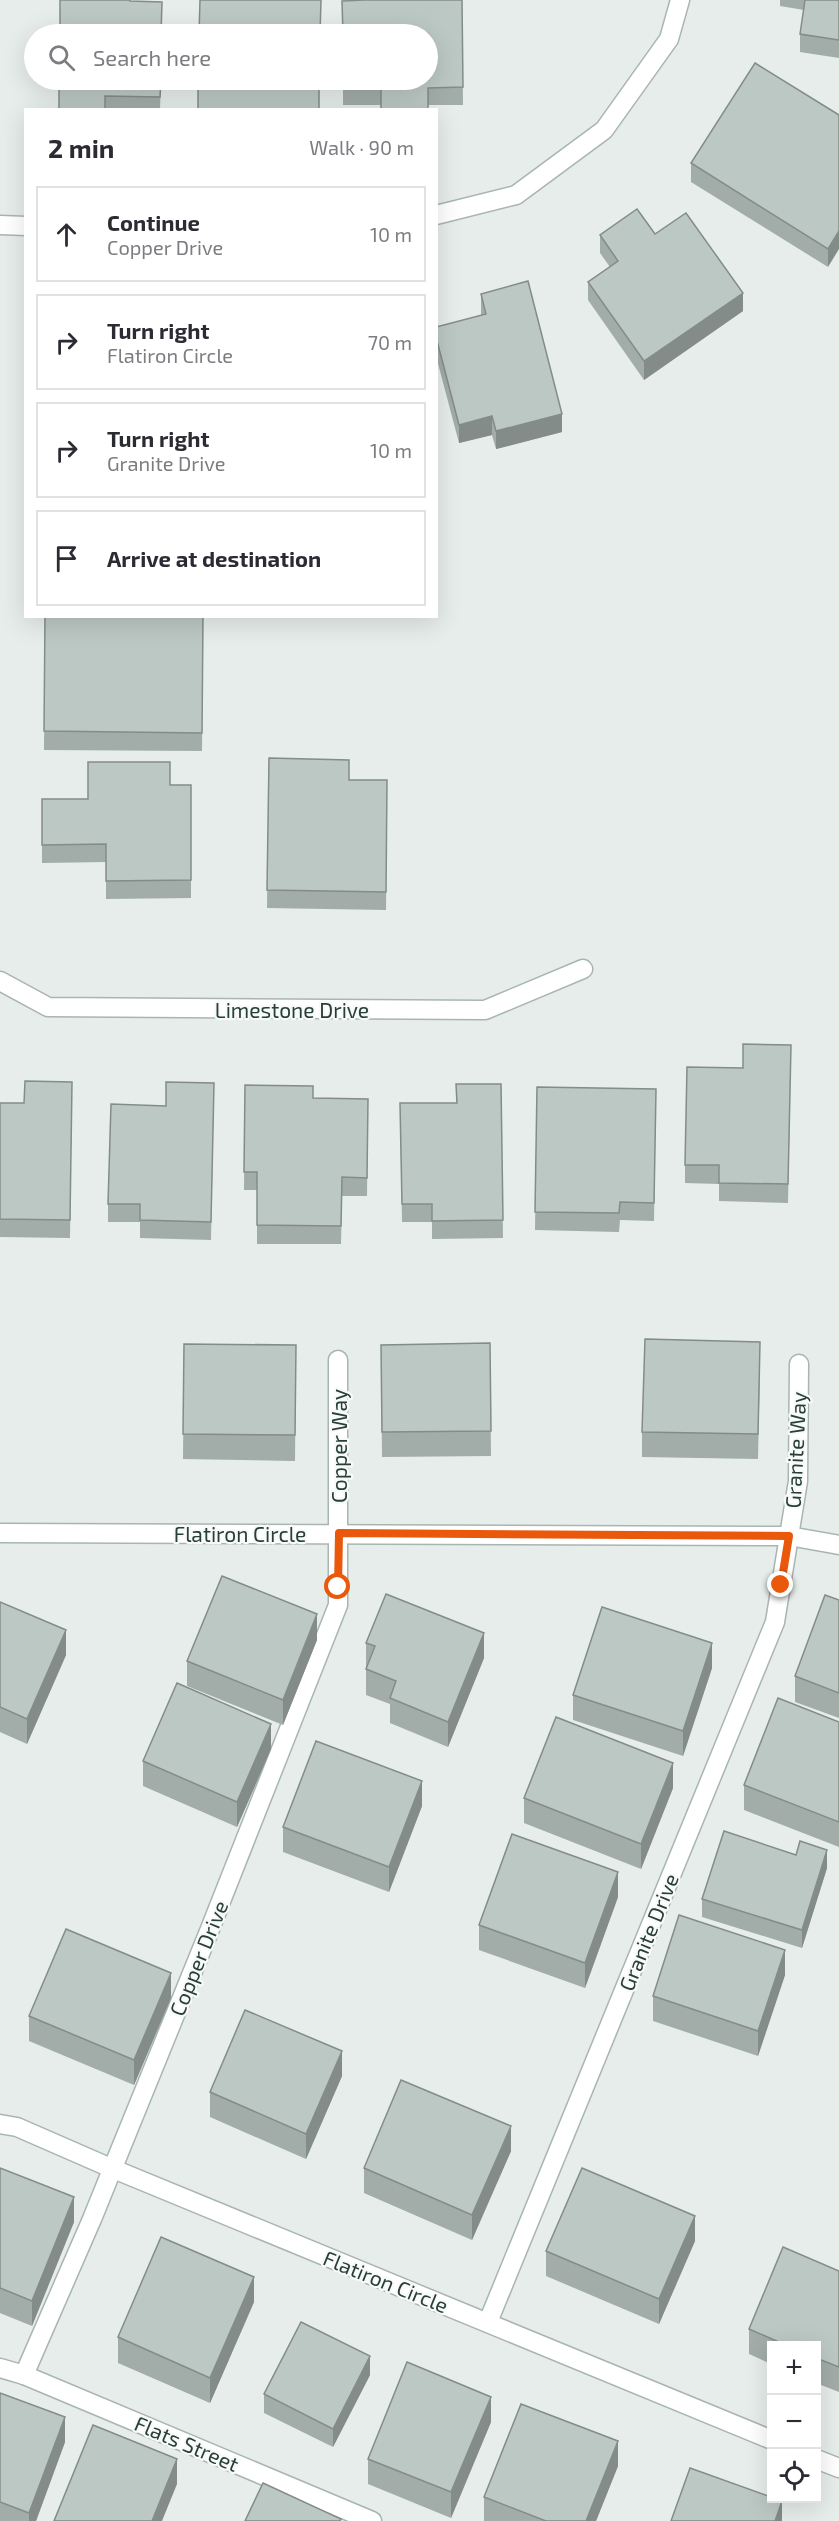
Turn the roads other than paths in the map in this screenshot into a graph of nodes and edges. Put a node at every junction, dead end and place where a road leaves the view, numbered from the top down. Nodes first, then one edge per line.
1 (680, 0) edge
2 (438, 214) edge
3 (0, 225) edge
4 (24, 226) edge
5 (583, 969) dead end
6 (0, 981) edge
7 (338, 1360) dead end
8 (799, 1364) dead end
9 (0, 1533) edge
10 (339, 1533) junction
11 (789, 1536) junction
12 (839, 1545) edge
13 (0, 2124) edge
14 (111, 2168) junction
15 (488, 2322) junction
16 (0, 2368) edge
17 (24, 2375) junction
18 (767, 2438) edge
19 (821, 2461) edge
20 (839, 2468) edge
21 (372, 2521) edge

1 - 2 street
3 - 4 street
5 - 6 street, Limestone Drive
7 - 10 street, Copper Way
8 - 11 street, Granite Way
9 - 10 street, Flatiron Circle
10 - 11 street, Flatiron Circle
10 - 14 street, Copper Drive
11 - 12 street, Flatiron Circle
11 - 15 street, Granite Drive
13 - 14 street, Flatiron Circle
14 - 15 street, Flatiron Circle
14 - 17 street, Copper Drive
15 - 18 street, Flatiron Circle
16 - 17 street, Flats Street
17 - 21 street, Flats Street
19 - 20 street

